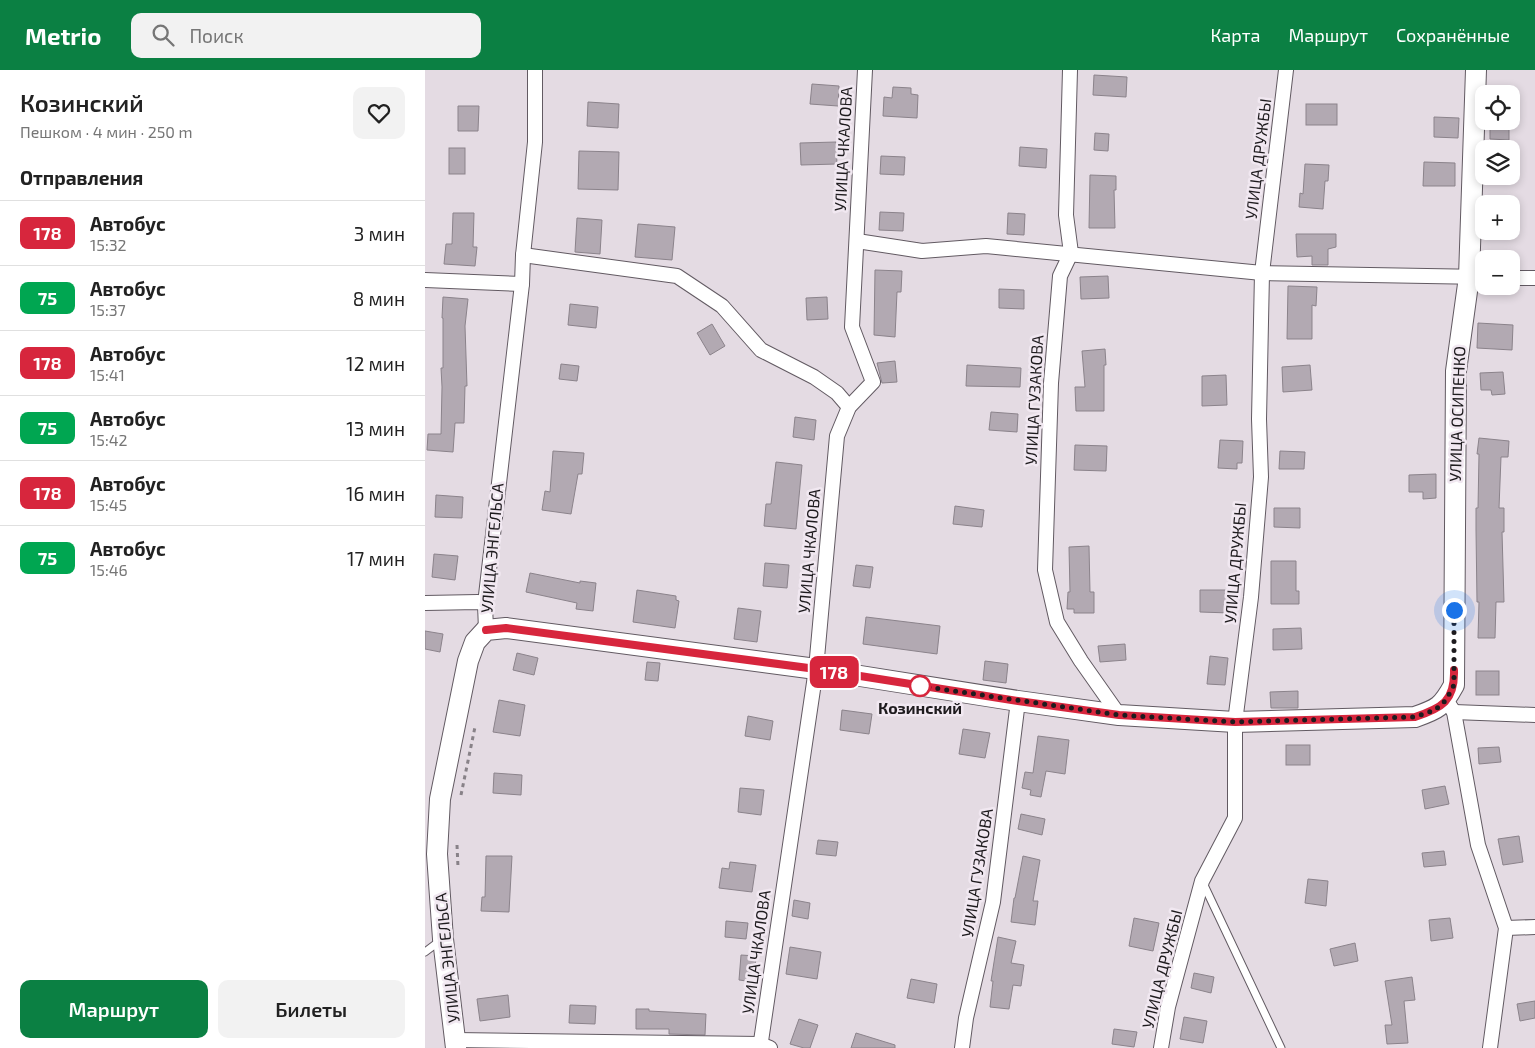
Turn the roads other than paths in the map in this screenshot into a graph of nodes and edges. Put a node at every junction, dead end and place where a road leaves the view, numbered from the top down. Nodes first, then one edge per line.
1 (535, 70) edge
2 (865, 70) edge
3 (1070, 70) edge
4 (1286, 70) edge
5 (1476, 70) edge
6 (857, 240) junction
7 (1476, 250) edge
8 (1071, 253) junction
9 (523, 254) junction
10 (1262, 273) junction
11 (1475, 277) edge
12 (1520, 278) edge
13 (1535, 278) edge
14 (425, 280) edge
15 (1475, 281) edge
16 (522, 284) junction
17 (849, 407) junction
18 (425, 603) edge
19 (485, 604) junction
20 (486, 630) junction
21 (816, 669) junction
22 (1018, 701) junction
23 (1450, 706) junction
24 (1119, 715) junction
25 (1535, 715) edge
26 (1235, 722) junction
27 (1202, 881) junction
28 (1535, 927) edge
29 (1506, 928) junction
30 (443, 939) junction
31 (425, 952) edge
32 (456, 1044) edge
33 (763, 1047) edge
34 (962, 1048) edge
35 (1161, 1048) edge
36 (1281, 1048) edge
37 (1491, 1048) edge

1 - 9 street, УЛИЦА ЭНГЕЛЬСА
2 - 6 street, УЛИЦА ЧКАЛОВА
3 - 8 street
4 - 10 street, УЛИЦА ДРУЖБЫ
5 - 7 main road, УЛИЦА ОСИПЕНКО
6 - 8 street
6 - 17 street, УЛИЦА ЧКАЛОВА
8 - 10 street
8 - 24 street, УЛИЦА ГУЗАКОВА
9 - 16 street, УЛИЦА ЭНГЕЛЬСА
9 - 17 street
10 - 11 street
10 - 26 street, УЛИЦА ДРУЖБЫ
12 - 13 street
14 - 16 street
15 - 23 main road, УЛИЦА ОСИПЕНКО
16 - 19 street, УЛИЦА ЭНГЕЛЬСА
17 - 21 street, УЛИЦА ЧКАЛОВА
18 - 19 street
19 - 20 street, УЛИЦА ЭНГЕЛЬСА
20 - 21 main road
20 - 30 main road, УЛИЦА ЭНГЕЛЬСА
21 - 22 main road
21 - 33 street, УЛИЦА ЧКАЛОВА
22 - 24 main road
22 - 34 street, УЛИЦА ГУЗАКОВА
23 - 25 street
23 - 26 main road
23 - 29 street
24 - 26 main road
26 - 27 street, УЛИЦА ДРУЖБЫ
27 - 35 street, УЛИЦА ДРУЖБЫ
27 - 36 lane
28 - 29 street
29 - 37 street
30 - 31 lane
30 - 32 main road, УЛИЦА ЭНГЕЛЬСА
32 - 33 street

